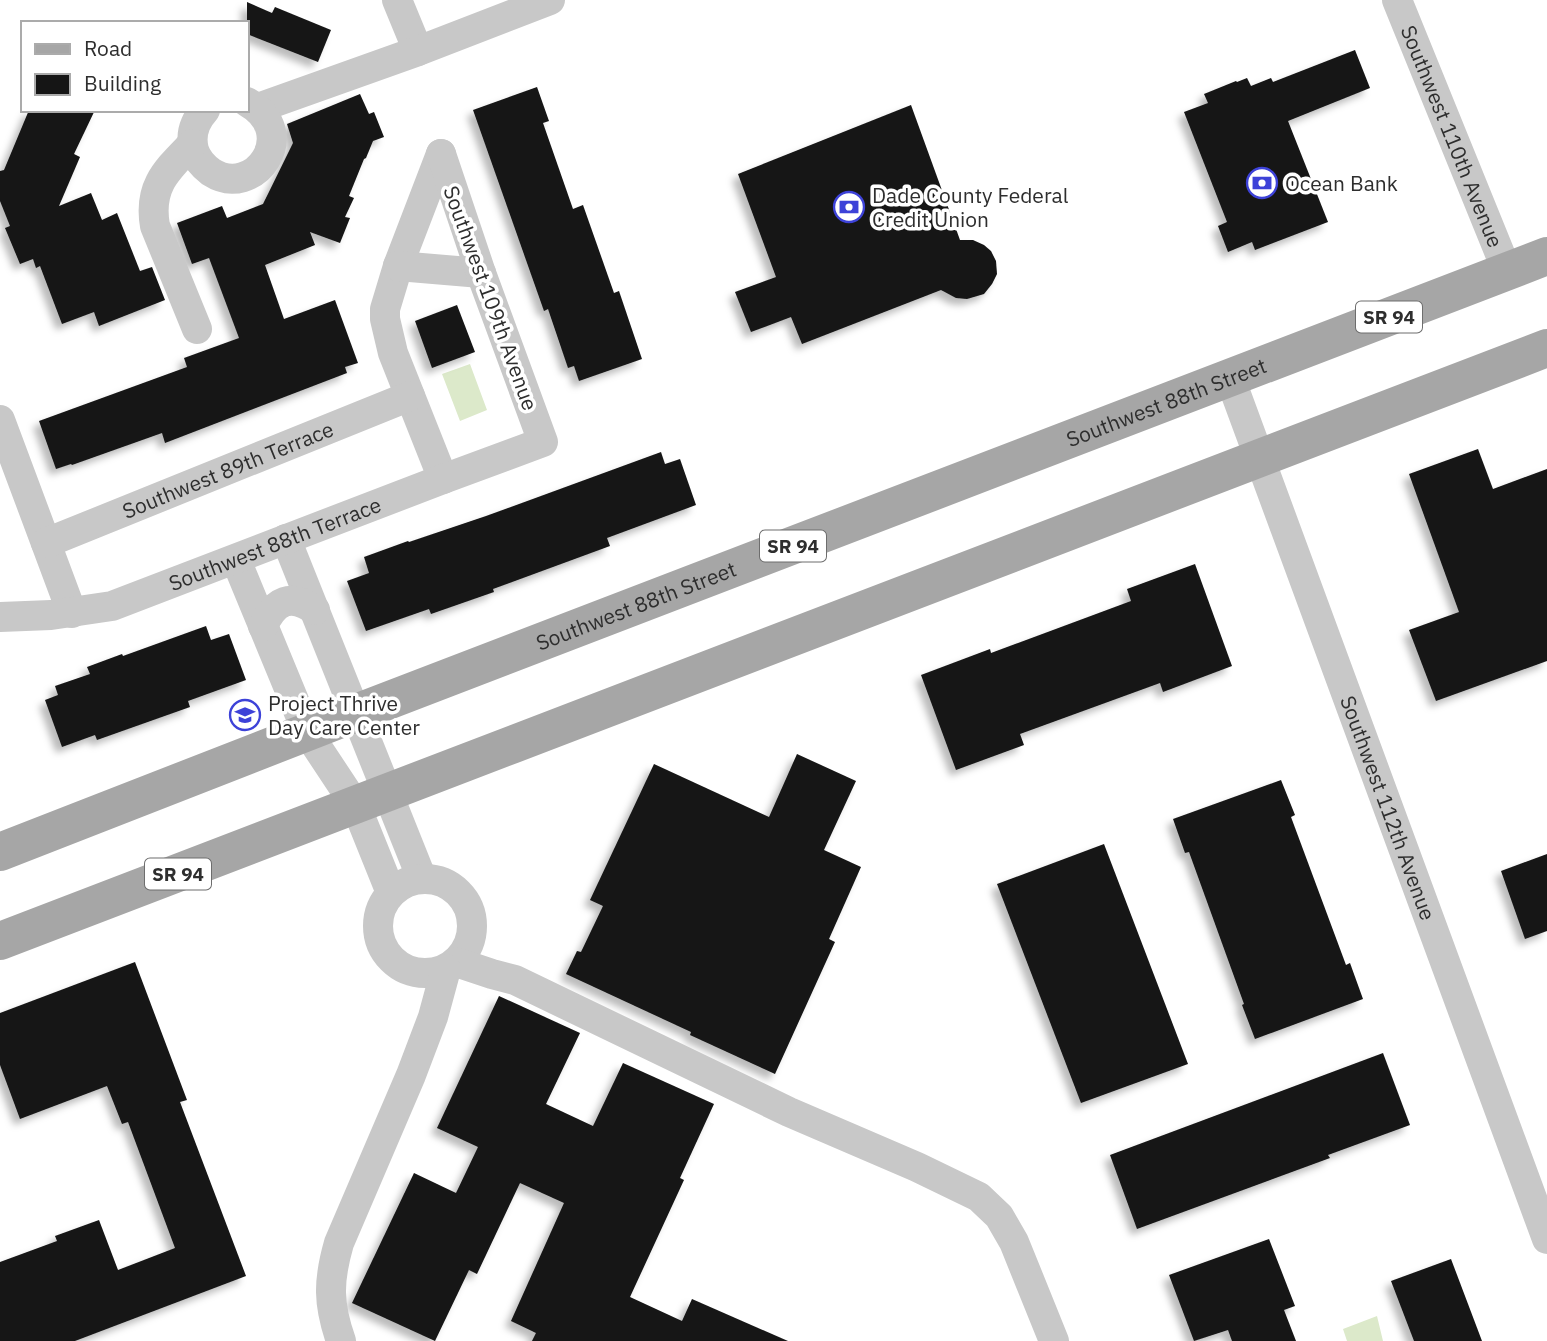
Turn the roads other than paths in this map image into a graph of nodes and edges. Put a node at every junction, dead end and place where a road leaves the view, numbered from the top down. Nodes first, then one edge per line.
1 (397, 0) edge
2 (550, 0) edge
3 (1397, 0) edge
4 (418, 51) junction
5 (252, 105) edge
6 (203, 112) edge
7 (192, 144) junction
8 (1547, 256) edge
9 (398, 265) junction
10 (1507, 271) junction
11 (481, 274) junction
12 (197, 329) dead end
13 (1547, 348) edge
14 (1230, 378) junction
15 (410, 396) junction
16 (0, 420) edge
17 (543, 442) joint
18 (1260, 458) junction
19 (443, 479) junction
20 (286, 539) junction
21 (46, 543) junction
22 (236, 560) junction
23 (314, 610) junction
24 (72, 613) junction
25 (0, 617) edge
26 (263, 626) junction
27 (355, 713) junction
28 (307, 732) junction
29 (372, 800) junction
30 (0, 852) edge
31 (422, 879) junction
32 (391, 893) junction
33 (0, 941) edge
34 (451, 966) junction
35 (1547, 1239) edge
36 (341, 1341) edge
37 (1054, 1341) edge

1 - 4 street
2 - 4 street
3 - 10 street, Southwest 110th Avenue
4 - 5 street
5 - 7 street
6 - 7 street
7 - 12 street
8 - 10 main road, Southwest 88th Street / SR 94
9 - 11 street
9 - 11 street, Southwest 109th Avenue
9 - 15 street
10 - 14 main road, Southwest 88th Street / SR 94
11 - 17 street, Southwest 109th Avenue
13 - 18 main road, SR 94
14 - 18 street, Southwest 112th Avenue
14 - 27 main road, Southwest 88th Street / SR 94
15 - 19 street
15 - 21 street, Southwest 89th Terrace
16 - 21 street
17 - 19 street, Southwest 88th Terrace
18 - 29 main road, SR 94
18 - 35 street, Southwest 112th Avenue
19 - 20 street, Southwest 88th Terrace
20 - 22 street, Southwest 88th Terrace
20 - 23 street
21 - 24 street
22 - 24 street, Southwest 88th Terrace
22 - 26 street
23 - 26 street
23 - 27 street
24 - 25 street, Southwest 88th Terrace
26 - 28 street
27 - 28 main road, Southwest 88th Street / SR 94
27 - 29 street
28 - 29 street
28 - 30 main road, Southwest 88th Street / SR 94
29 - 31 street
29 - 32 street
29 - 33 main road, SR 94
31 - 32 street
31 - 34 street
32 - 34 street
34 - 36 street
34 - 37 street

